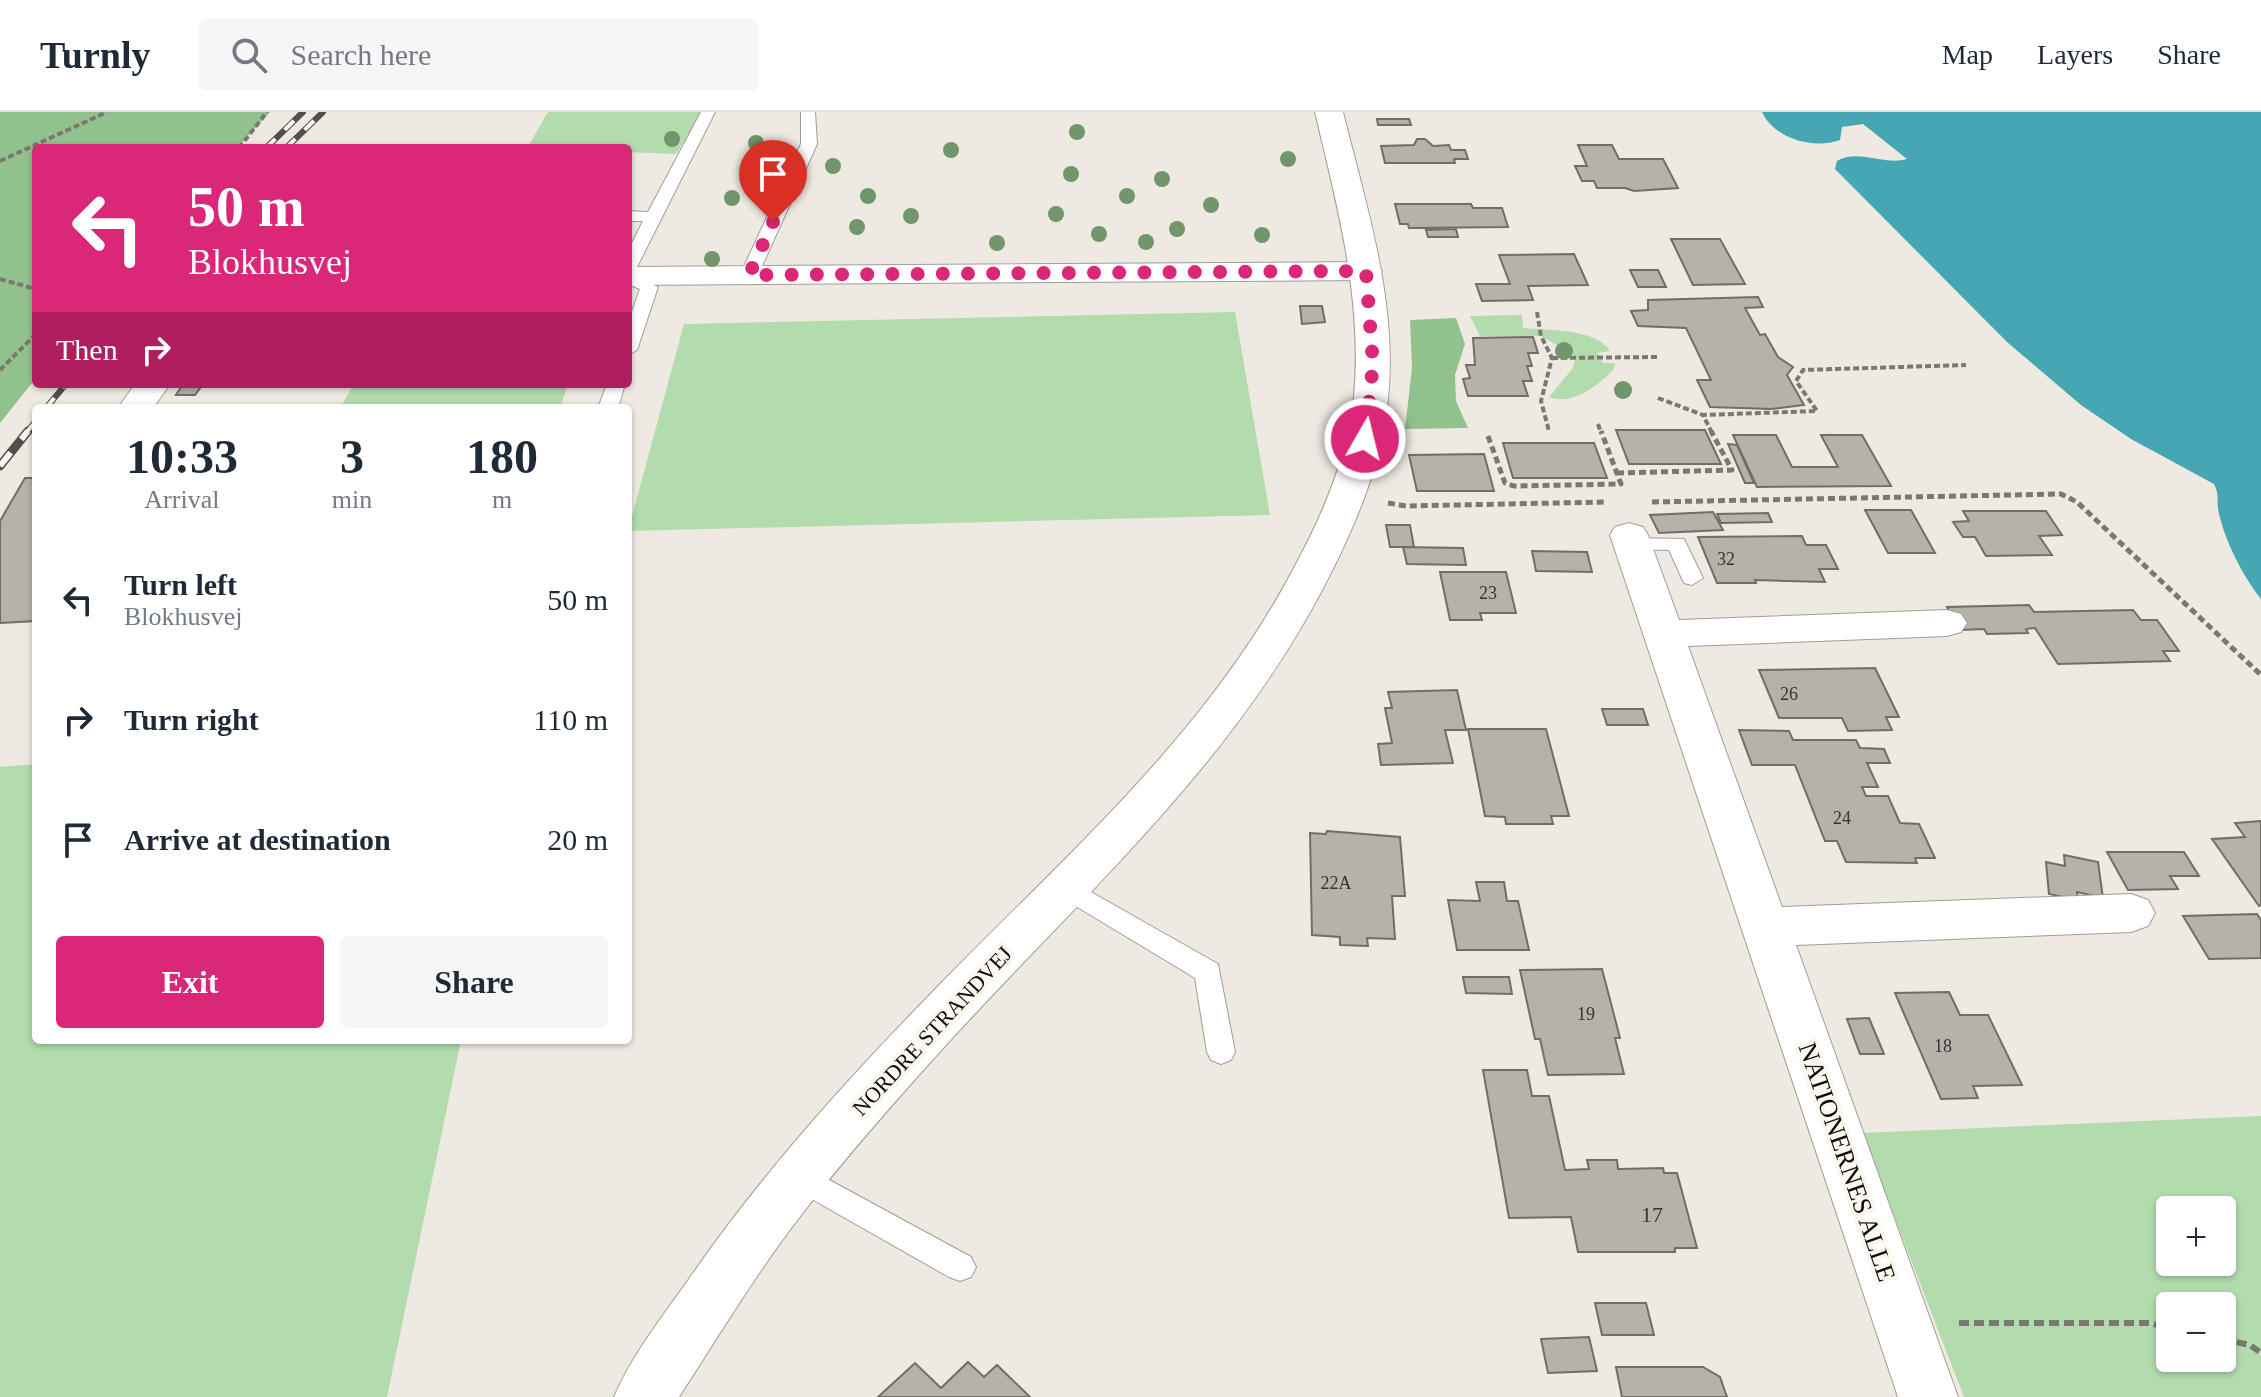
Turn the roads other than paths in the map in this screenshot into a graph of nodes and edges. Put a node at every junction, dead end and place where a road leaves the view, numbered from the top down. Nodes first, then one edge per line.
1 (708, 112) edge
2 (808, 112) edge
3 (1329, 112) edge
4 (632, 216) edge
5 (654, 217) junction
6 (632, 259) edge
7 (1366, 271) junction
8 (749, 275) junction
9 (632, 277) edge
10 (632, 279) edge
11 (632, 338) edge
12 (1628, 521) joint
13 (1692, 578) dead end
14 (1947, 623) dead end
15 (1664, 634) junction
16 (1068, 889) junction
17 (2131, 913) dead end
18 (1765, 927) junction
19 (1221, 1052) dead end
20 (798, 1176) junction
21 (960, 1267) dead end
22 (644, 1397) edge
23 (1928, 1397) edge

1 - 5 lane
2 - 8 lane
3 - 7 street, NORDRE STRANDVEJ
4 - 5 lane
5 - 6 lane
7 - 8 street
7 - 16 street, NORDRE STRANDVEJ
8 - 9 street
10 - 11 lane
12 - 13 lane
12 - 15 street, NATIONERNES ALLE
14 - 15 street
15 - 18 street, NATIONERNES ALLE
16 - 19 lane
16 - 20 street, NORDRE STRANDVEJ
17 - 18 street
18 - 23 street, NATIONERNES ALLE
20 - 21 lane
20 - 22 street, NORDRE STRANDVEJ

